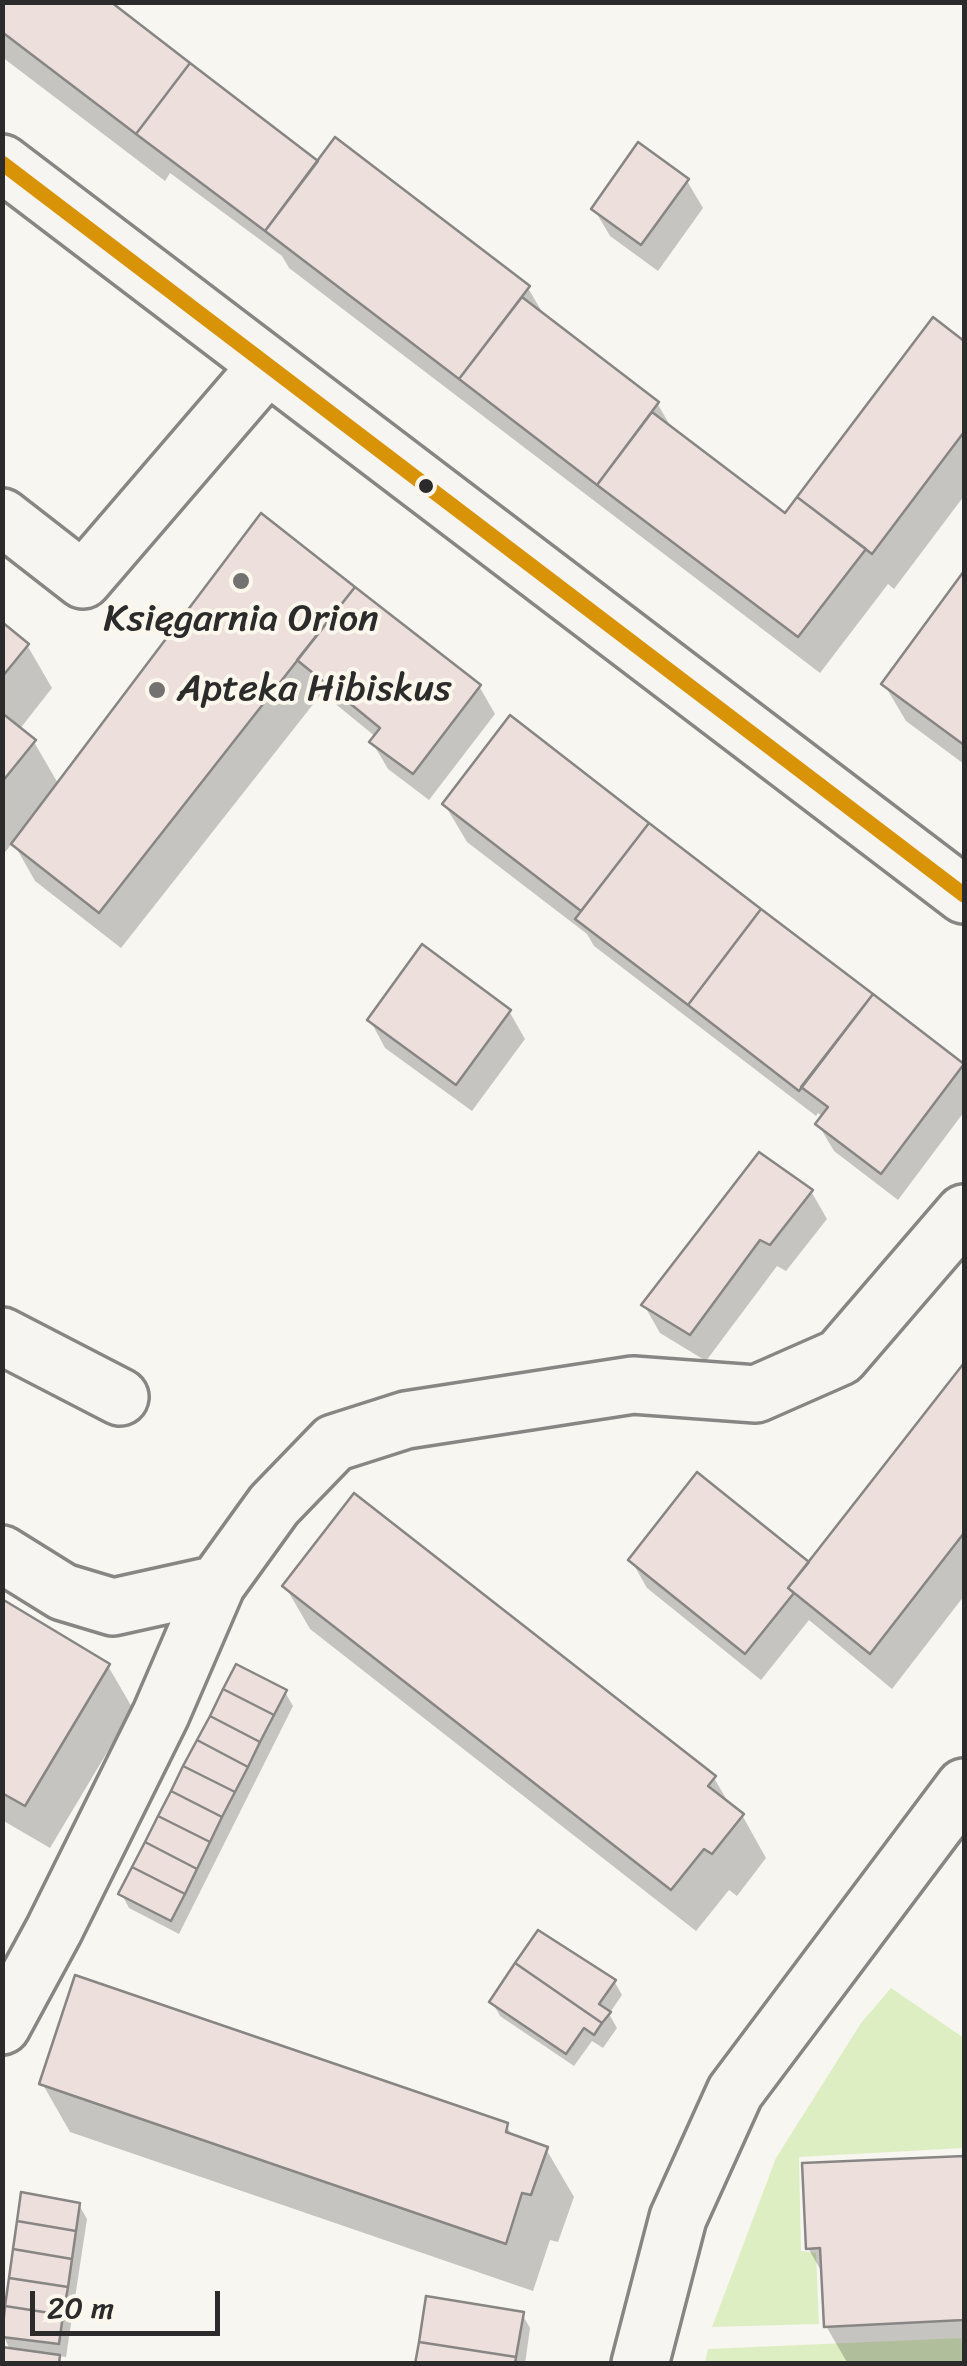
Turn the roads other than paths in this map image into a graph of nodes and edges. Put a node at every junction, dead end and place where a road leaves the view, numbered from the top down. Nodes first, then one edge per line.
1 (2, 163) edge
2 (267, 366) junction
3 (2, 517) edge
4 (964, 895) edge
5 (964, 1214) edge
6 (2, 1336) edge
7 (120, 1397) dead end
8 (2, 1554) edge
9 (217, 1584) junction
10 (964, 1788) edge
11 (2, 2026) edge
12 (640, 2364) edge

1 - 2 street
2 - 3 street
2 - 4 street
5 - 9 street
6 - 7 street
8 - 9 street
9 - 11 street
10 - 12 street

